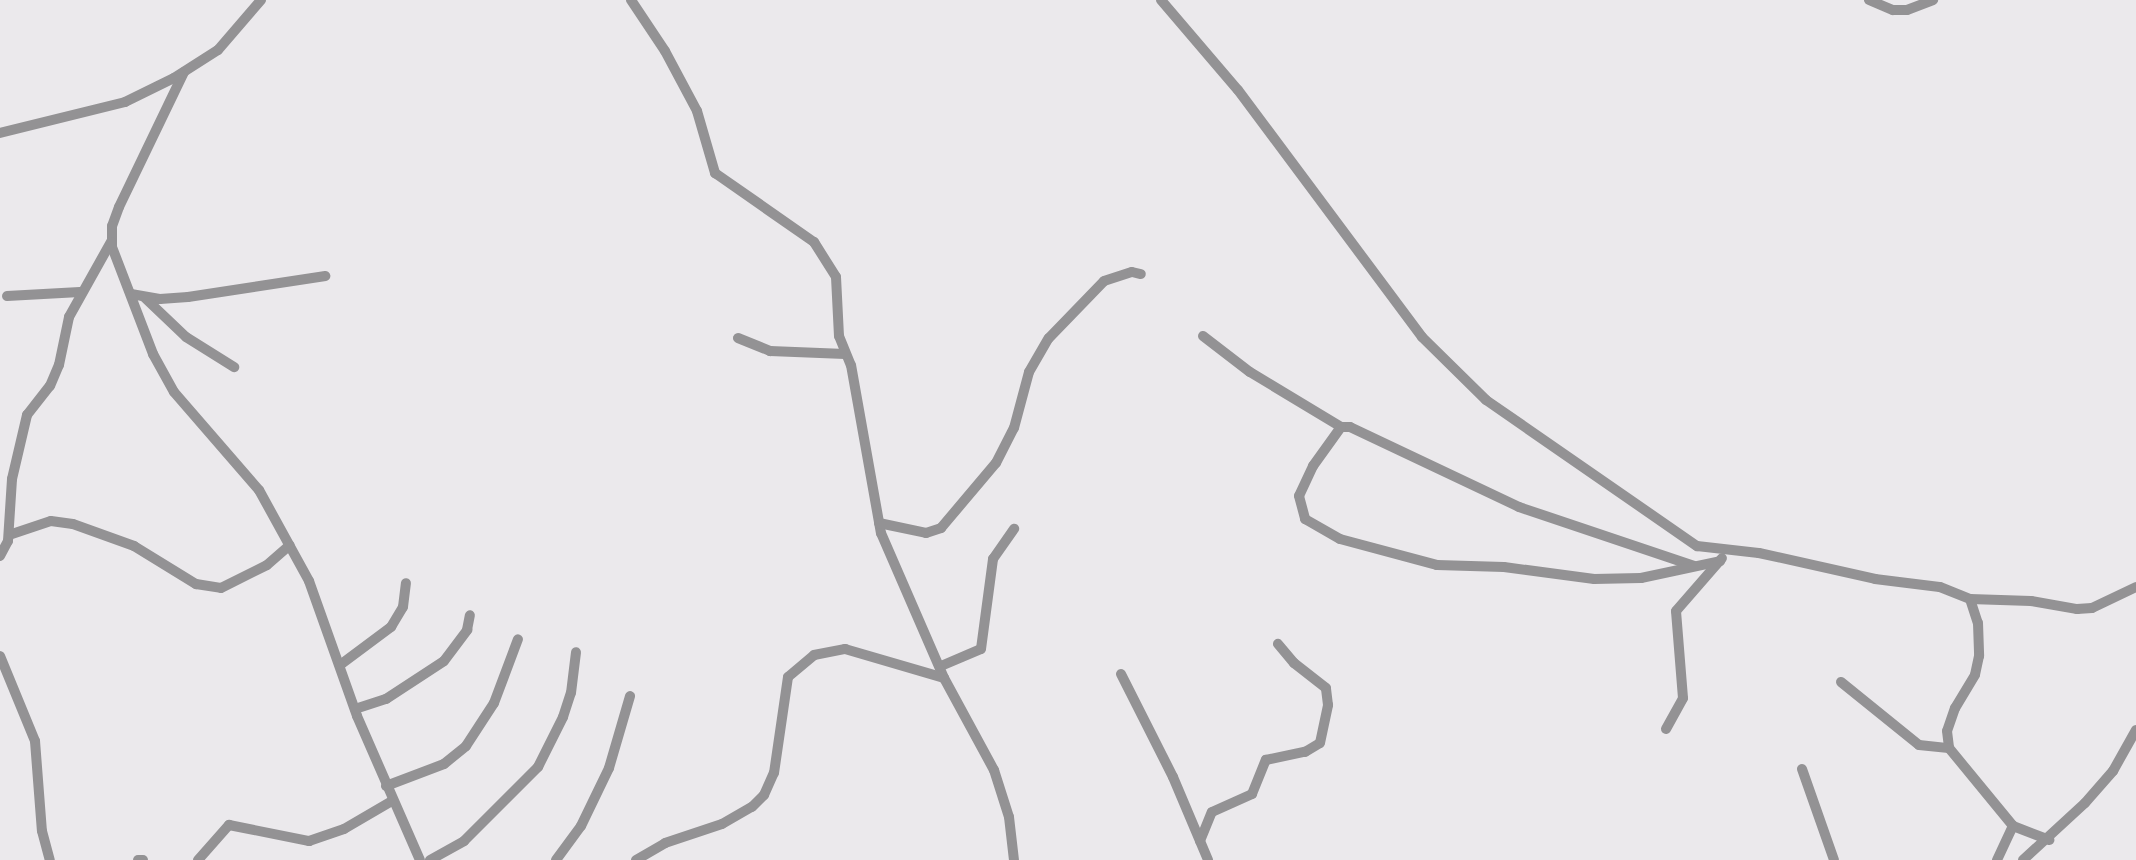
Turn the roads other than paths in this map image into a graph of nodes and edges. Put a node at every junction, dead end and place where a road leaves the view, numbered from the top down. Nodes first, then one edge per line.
1 (261, 0) edge
2 (631, 0) edge
3 (1161, 0) edge
4 (1869, 0) edge
5 (1933, 0) edge
6 (184, 72) junction
7 (0, 133) edge
8 (111, 242) junction
9 (1141, 274) dead end
10 (326, 276) dead end
11 (80, 292) junction
12 (131, 294) junction
13 (7, 296) dead end
14 (144, 297) junction
15 (1203, 336) dead end
16 (738, 338) dead end
17 (845, 354) junction
18 (234, 367) dead end
19 (1341, 427) junction
20 (879, 523) junction
21 (1014, 529) dead end
22 (9, 535) junction
23 (290, 545) junction
24 (1727, 550) junction
25 (0, 556) edge
26 (1720, 561) junction
27 (1694, 566) junction
28 (406, 583) dead end
29 (2136, 587) edge
30 (1970, 599) junction
31 (470, 615) dead end
32 (518, 639) dead end
33 (1278, 644) dead end
34 (576, 652) dead end
35 (0, 656) edge
36 (340, 665) junction
37 (940, 666) junction
38 (1121, 674) dead end
39 (944, 678) junction
40 (1842, 682) dead end
41 (630, 696) dead end
42 (355, 709) junction
43 (1666, 729) dead end
44 (2136, 730) edge
45 (1949, 748) junction
46 (1802, 769) dead end
47 (386, 786) junction
48 (392, 801) junction
49 (2013, 826) junction
50 (2049, 840) junction
51 (1200, 841) junction
52 (50, 860) edge
53 (138, 860) edge
54 (143, 860) edge
55 (198, 860) edge
56 (420, 860) edge
57 (430, 860) edge
58 (556, 860) edge
59 (636, 860) edge
60 (1014, 860) edge
61 (1208, 860) edge
62 (1834, 860) edge
63 (1997, 860) edge
64 (2023, 860) edge

1 - 6 street
2 - 17 street
3 - 24 street
4 - 5 street
6 - 7 street
6 - 8 street
8 - 11 street
8 - 12 street
9 - 20 street
10 - 14 street
11 - 13 street
11 - 22 street
12 - 14 street
12 - 23 street
14 - 18 street
15 - 19 street
16 - 17 street
17 - 20 street
19 - 27 street
19 - 27 street
20 - 37 street
21 - 37 street
22 - 23 street
22 - 25 street
23 - 36 street
24 - 26 street
24 - 30 street
26 - 27 street
26 - 43 street
28 - 36 street
29 - 30 street
30 - 45 street
31 - 42 street
32 - 47 street
33 - 51 street
34 - 57 street
35 - 52 street
36 - 42 street
37 - 39 street
38 - 51 street
39 - 59 street
39 - 60 street
40 - 45 street
41 - 58 street
42 - 47 street
44 - 50 street
45 - 49 street
46 - 62 street
47 - 48 street
48 - 55 street
48 - 56 street
49 - 50 street
49 - 63 street
50 - 64 street
51 - 61 street
53 - 54 street

